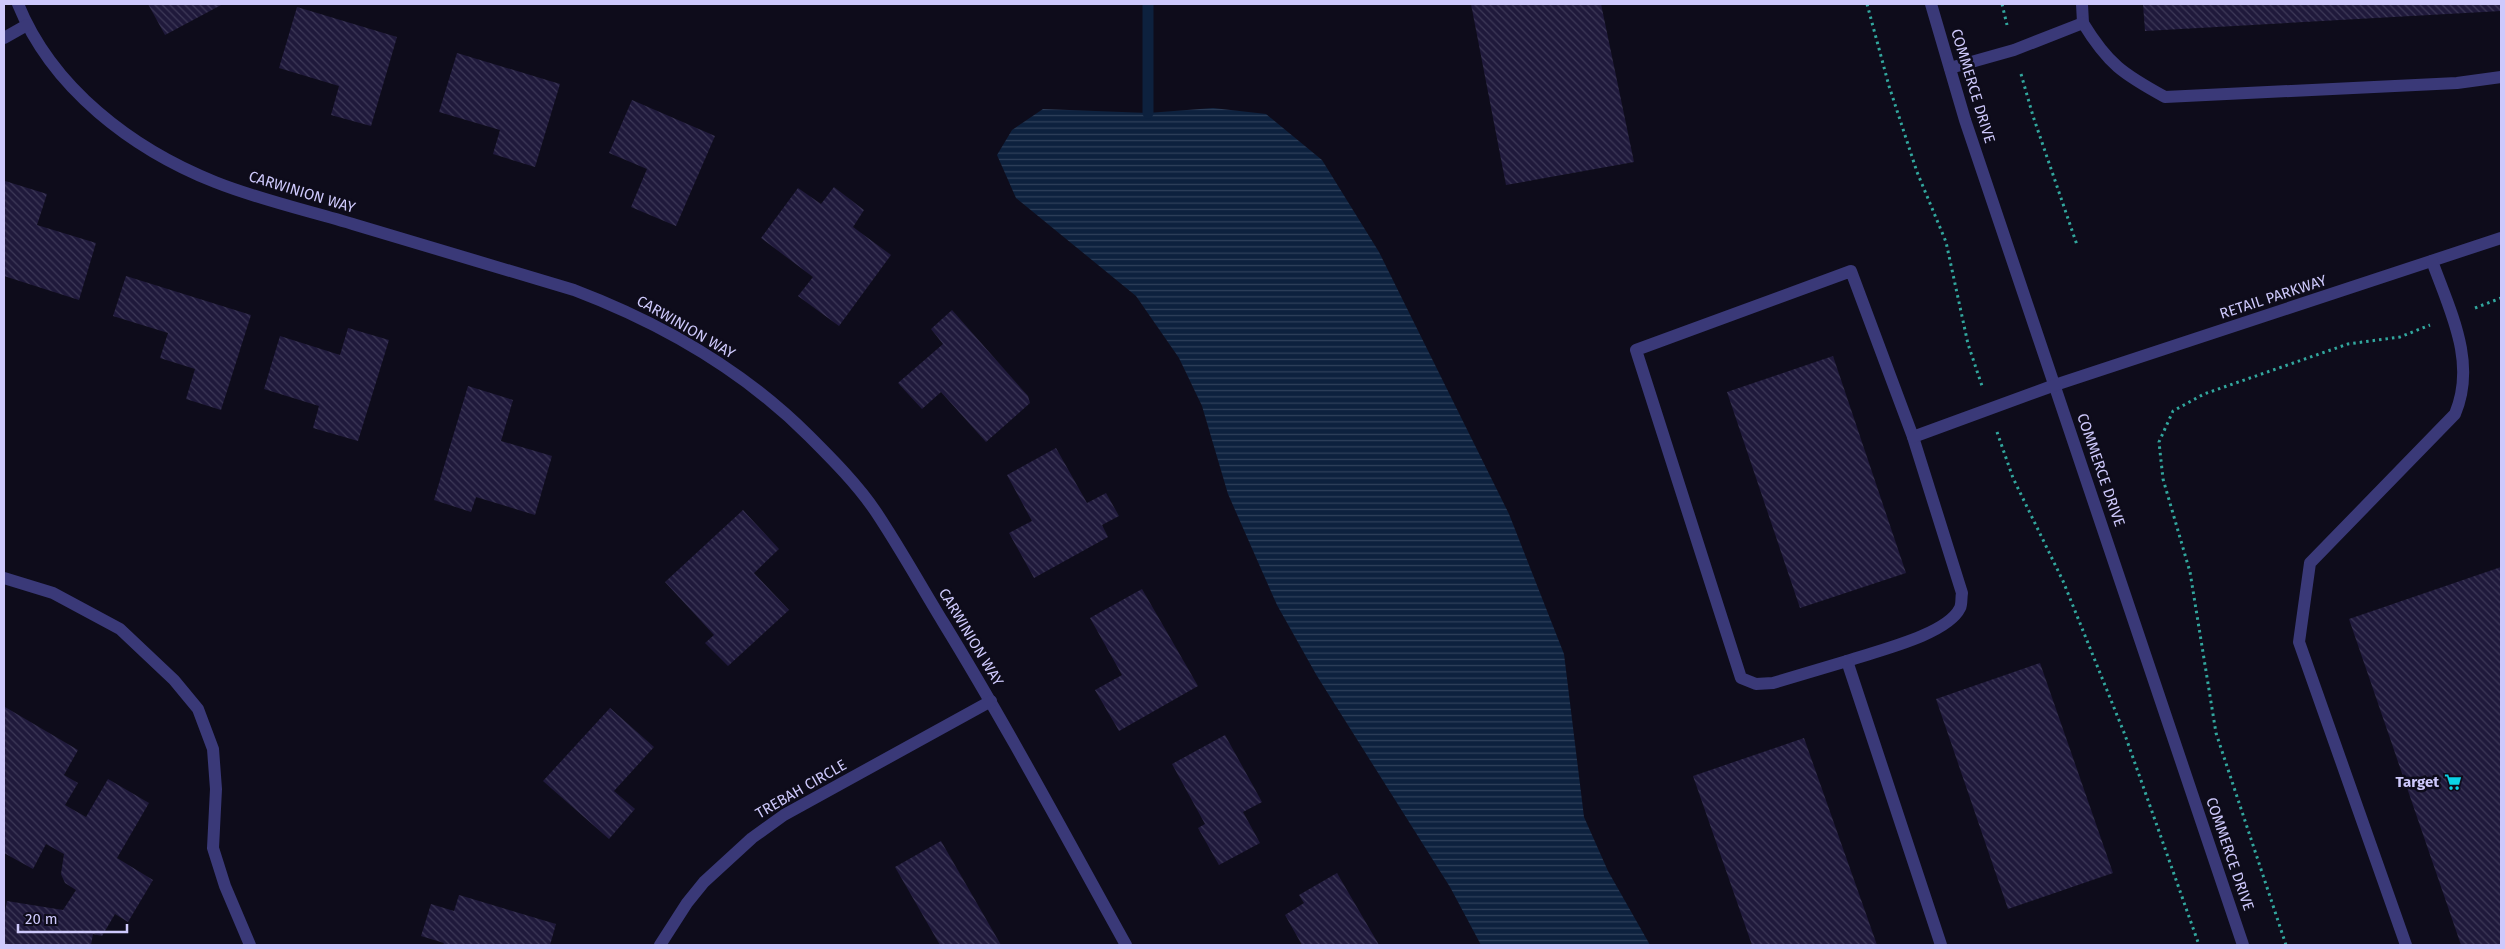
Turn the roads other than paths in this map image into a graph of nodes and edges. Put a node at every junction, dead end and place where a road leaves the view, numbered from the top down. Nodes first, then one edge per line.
1 (18, 4) edge
2 (1931, 4) edge
3 (2082, 4) edge
4 (2082, 23) junction
5 (27, 25) junction
6 (4, 38) edge
7 (1950, 68) junction
8 (2501, 77) edge
9 (2501, 238) edge
10 (2432, 261) junction
11 (2055, 385) junction
12 (1913, 436) junction
13 (4, 578) edge
14 (1847, 661) junction
15 (991, 701) junction
16 (250, 945) edge
17 (660, 945) edge
18 (1126, 945) edge
19 (1942, 945) edge
20 (2243, 945) edge
21 (2406, 945) edge

1 - 5 street, CARWINION WAY
2 - 7 street, COMMERCE DRIVE
3 - 4 street
4 - 7 street
4 - 8 street
5 - 6 street
5 - 15 street, CARWINION WAY
7 - 11 street, COMMERCE DRIVE
9 - 10 street, RETAIL PARKWAY
10 - 11 street, RETAIL PARKWAY
10 - 21 street
11 - 12 street, RETAIL PARKWAY
11 - 20 street, COMMERCE DRIVE
12 - 14 street
12 - 14 street
13 - 16 street
14 - 19 street
15 - 17 street, TREBAH CIRCLE
15 - 18 street, CARWINION WAY

